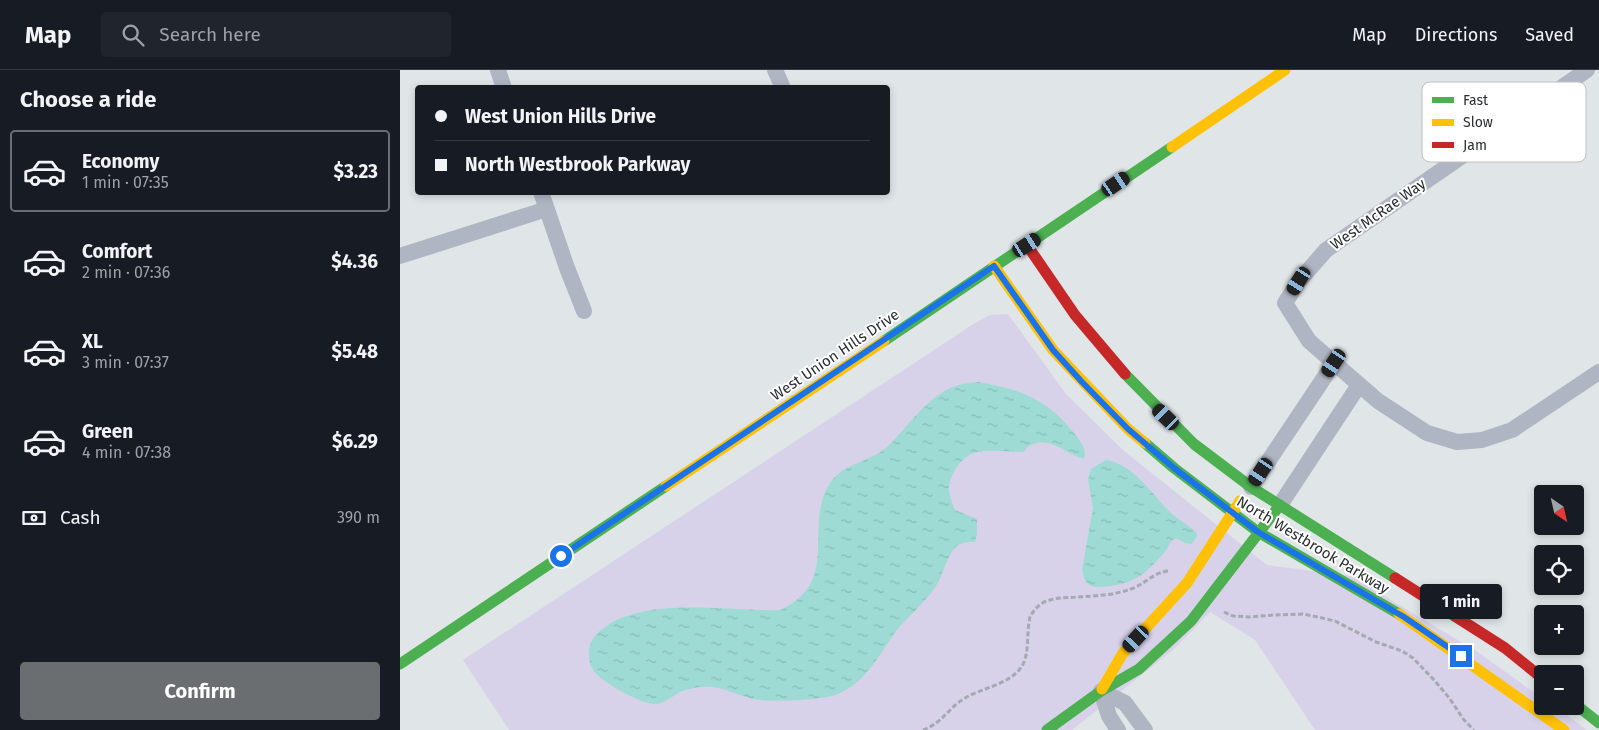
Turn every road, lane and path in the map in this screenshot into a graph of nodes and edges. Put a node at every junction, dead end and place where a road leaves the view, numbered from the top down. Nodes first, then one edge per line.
1 (498, 70) edge
2 (775, 70) edge
3 (1285, 70) edge
4 (1587, 70) edge
5 (1570, 82) edge
6 (503, 85) edge
7 (782, 85) edge
8 (1454, 162) edge
9 (542, 195) edge
10 (547, 209) junction
11 (1027, 245) junction
12 (400, 256) edge
13 (994, 266) junction
14 (584, 311) dead end
15 (1334, 363) junction
16 (1599, 372) edge
17 (1359, 384) junction
18 (1251, 487) junction
19 (1280, 505) junction
20 (1232, 514) junction
21 (1258, 532) junction
22 (400, 664) edge
23 (1534, 672) edge
24 (1101, 691) junction
25 (1584, 711) edge
26 (1599, 723) edge
27 (1047, 730) edge
28 (1118, 730) edge
29 (1145, 730) edge
30 (1564, 730) edge

1 - 6 street
2 - 7 street
3 - 11 street, West Union Hills Drive
4 - 5 street, West McRae Way
8 - 15 street, West McRae Way
9 - 10 street
10 - 12 street
10 - 14 street
11 - 13 street, West Union Hills Drive
11 - 18 street, North Westbrook Parkway
13 - 20 street, North Westbrook Parkway
13 - 22 street, West Union Hills Drive
15 - 17 street
15 - 18 street
16 - 17 street
17 - 19 street
18 - 19 street, North Westbrook Parkway
18 - 20 street
19 - 21 street
19 - 23 street, North Westbrook Parkway
20 - 21 street, North Westbrook Parkway
20 - 24 street
21 - 24 street
21 - 30 street, North Westbrook Parkway
24 - 27 street
24 - 28 street
24 - 29 street
25 - 26 street

